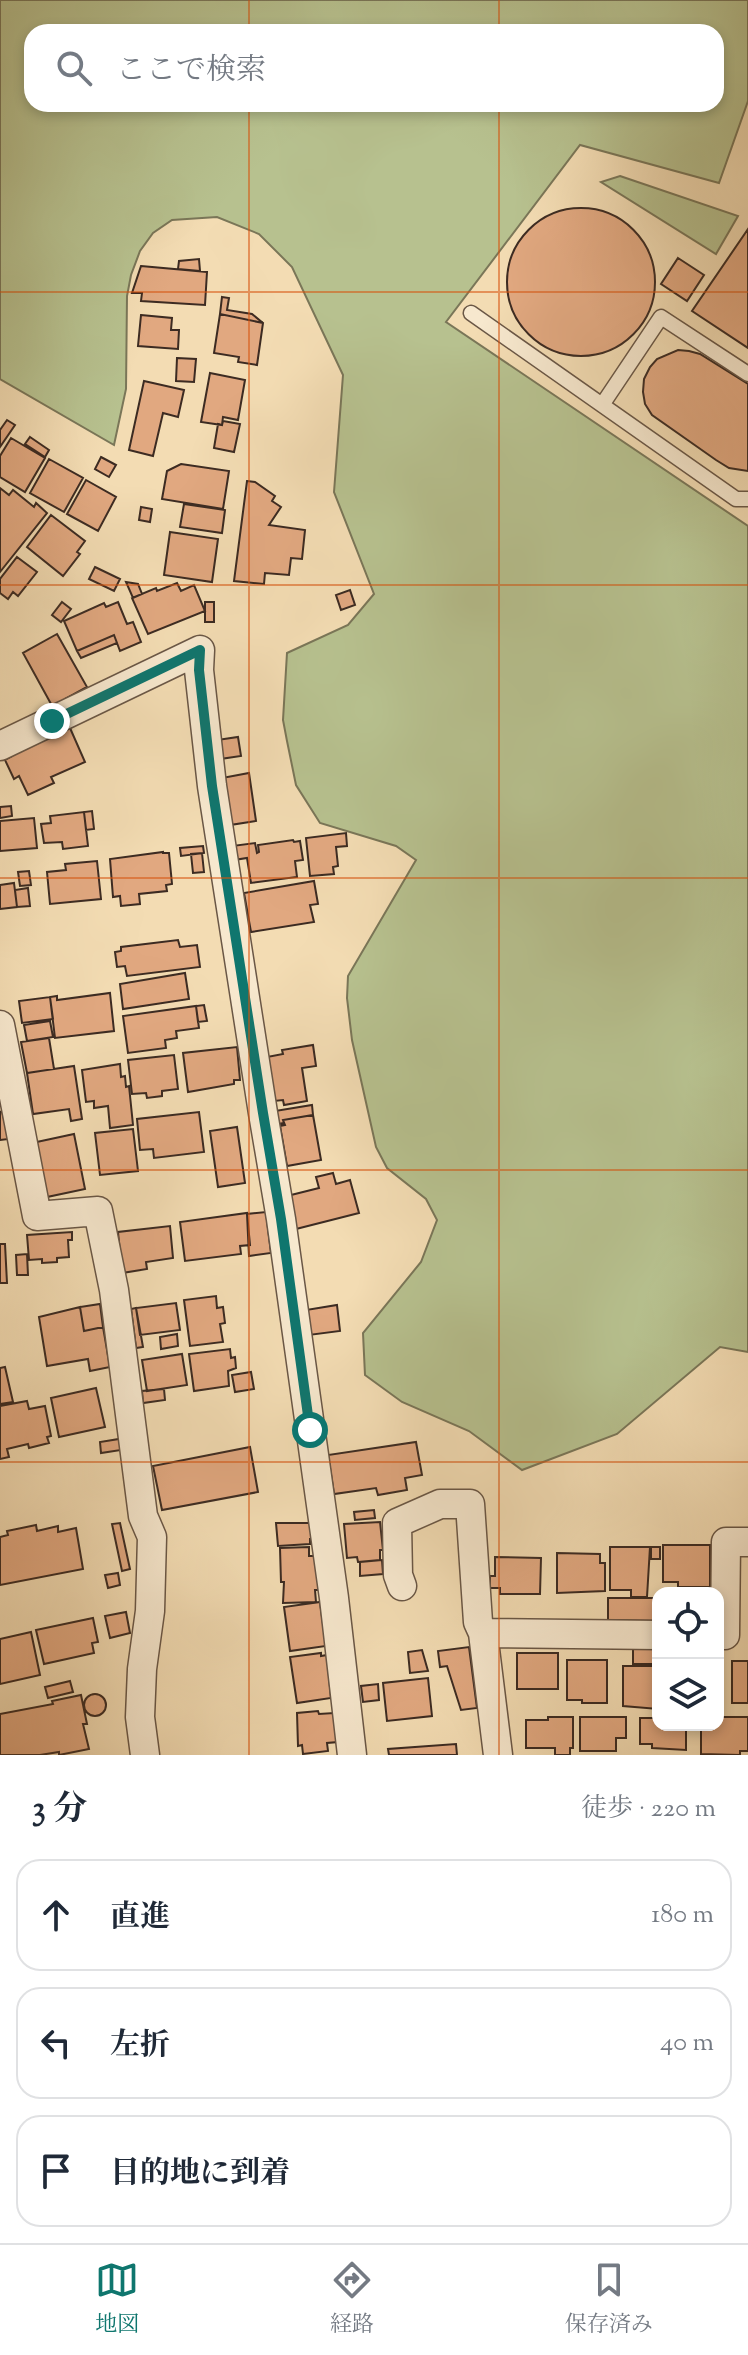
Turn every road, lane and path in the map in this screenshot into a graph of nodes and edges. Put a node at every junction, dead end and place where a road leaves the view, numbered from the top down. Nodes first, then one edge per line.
1 (471, 313) dead end
2 (748, 374) edge
3 (602, 405) junction
4 (748, 499) edge
5 (0, 746) edge
6 (0, 1025) edge
7 (748, 1542) edge
8 (402, 1586) dead end
9 (483, 1633) junction
10 (652, 1635) edge
11 (730, 1635) edge
12 (145, 1755) edge
13 (352, 1755) edge
14 (498, 1755) edge

1 - 3 lane
2 - 3 lane
3 - 4 lane
5 - 13 street
6 - 12 street
7 - 11 street
8 - 9 street
9 - 10 street
9 - 14 street

